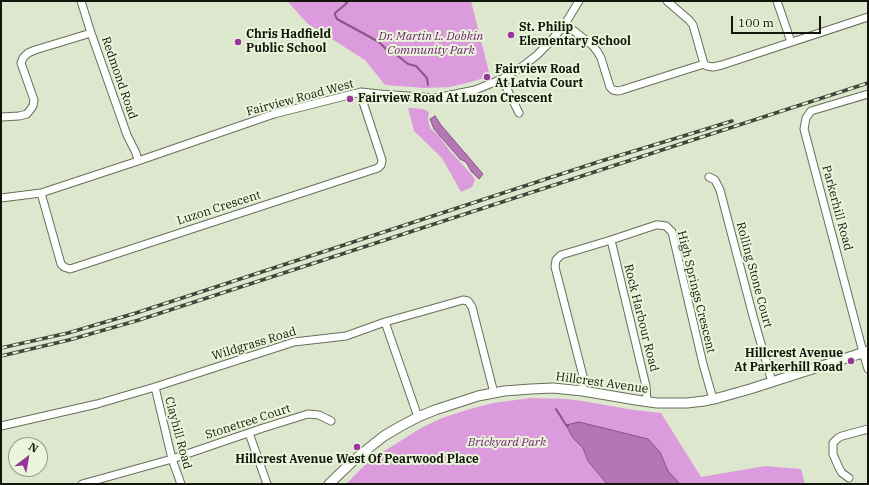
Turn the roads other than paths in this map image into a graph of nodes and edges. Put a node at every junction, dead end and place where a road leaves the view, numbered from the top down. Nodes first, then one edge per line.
1 (81, 1) edge
2 (579, 1) edge
3 (667, 1) edge
4 (777, 1) edge
5 (868, 18) edge
6 (566, 24) junction
7 (91, 33) junction
8 (791, 42) junction
9 (704, 64) junction
10 (502, 79) junction
11 (361, 92) junction
12 (868, 94) edge
13 (519, 113) dead end
14 (1, 117) edge
15 (138, 161) junction
16 (709, 177) dead end
17 (40, 193) junction
18 (1, 198) edge
19 (611, 240) junction
20 (385, 322) junction
21 (865, 351) edge
22 (868, 369) edge
23 (772, 382) junction
24 (155, 387) junction
25 (582, 391) junction
26 (494, 393) junction
27 (713, 399) junction
28 (647, 401) junction
29 (418, 417) junction
30 (331, 421) dead end
31 (1, 426) edge
32 (868, 429) edge
33 (248, 433) junction
34 (172, 459) junction
35 (849, 478) dead end
36 (82, 484) edge
37 (182, 484) edge
38 (267, 484) edge
39 (329, 484) edge

1 - 7 street, Redmond Road
2 - 6 street, Fairview Road West
3 - 9 street
4 - 8 street
5 - 8 street
6 - 9 street
6 - 10 street, Fairview Road West
7 - 14 street
7 - 15 street, Redmond Road
8 - 9 street
10 - 11 street, Fairview Road West
10 - 13 street
11 - 15 street, Fairview Road West
11 - 17 street, Luzon Crescent
12 - 21 street, Parkerhill Road
15 - 17 street, Fairview Road West
16 - 23 street, Rolling Stone Court
17 - 18 street, Fairview Road West
19 - 25 street, High Springs Crescent
19 - 27 street, High Springs Crescent
19 - 28 street, Rock Harbour Road
20 - 24 street, Wildgrass Road
20 - 26 street, Wildgrass Road
20 - 29 street
21 - 22 street, Parkerhill Road
21 - 23 street, Hillcrest Avenue
23 - 27 street, Hillcrest Avenue
24 - 31 street, Wildgrass Road
24 - 34 street, Clayhill Road
25 - 26 street, Hillcrest Avenue
25 - 28 street, Hillcrest Avenue
26 - 29 street, Hillcrest Avenue
27 - 28 street, Hillcrest Avenue
29 - 39 street, Hillcrest Avenue
30 - 33 street, Stonetree Court
32 - 35 street
33 - 34 street, Stonetree Court
33 - 38 street
34 - 36 street, Stonetree Court
34 - 37 street, Clayhill Road

